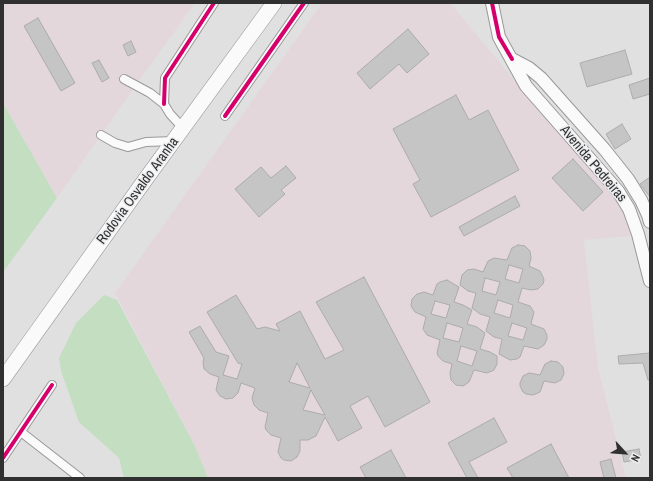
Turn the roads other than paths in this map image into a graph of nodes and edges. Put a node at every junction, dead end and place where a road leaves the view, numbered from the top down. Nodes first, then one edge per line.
1 (214, 3) edge
2 (274, 3) edge
3 (304, 3) edge
4 (492, 3) edge
5 (512, 59) junction
6 (124, 79) dead end
7 (164, 104) junction
8 (566, 107) junction
9 (225, 116) dead end
10 (555, 118) junction
11 (183, 128) junction
12 (101, 135) dead end
13 (174, 141) junction
14 (641, 200) junction
15 (629, 210) junction
16 (650, 222) edge
17 (650, 281) edge
18 (3, 379) edge
19 (52, 384) dead end
20 (21, 432) junction
21 (3, 458) edge
22 (80, 478) edge

1 - 7 street
2 - 11 highway, Rodovia Osvaldo Aranha
3 - 9 street
4 - 5 main road, Avenida Pedreiras
5 - 8 main road, Avenida Pedreiras
5 - 10 main road, Avenida Pedreiras
6 - 7 street
7 - 11 street
8 - 10 main road
8 - 14 main road, Avenida Pedreiras
10 - 15 main road, Avenida Pedreiras
11 - 13 highway, Rodovia Osvaldo Aranha
12 - 13 street
13 - 18 highway, Rodovia Osvaldo Aranha
14 - 15 main road
14 - 16 main road, Avenida Pedreiras
15 - 17 main road, Avenida Pedreiras
19 - 20 street
20 - 21 street
20 - 22 street

